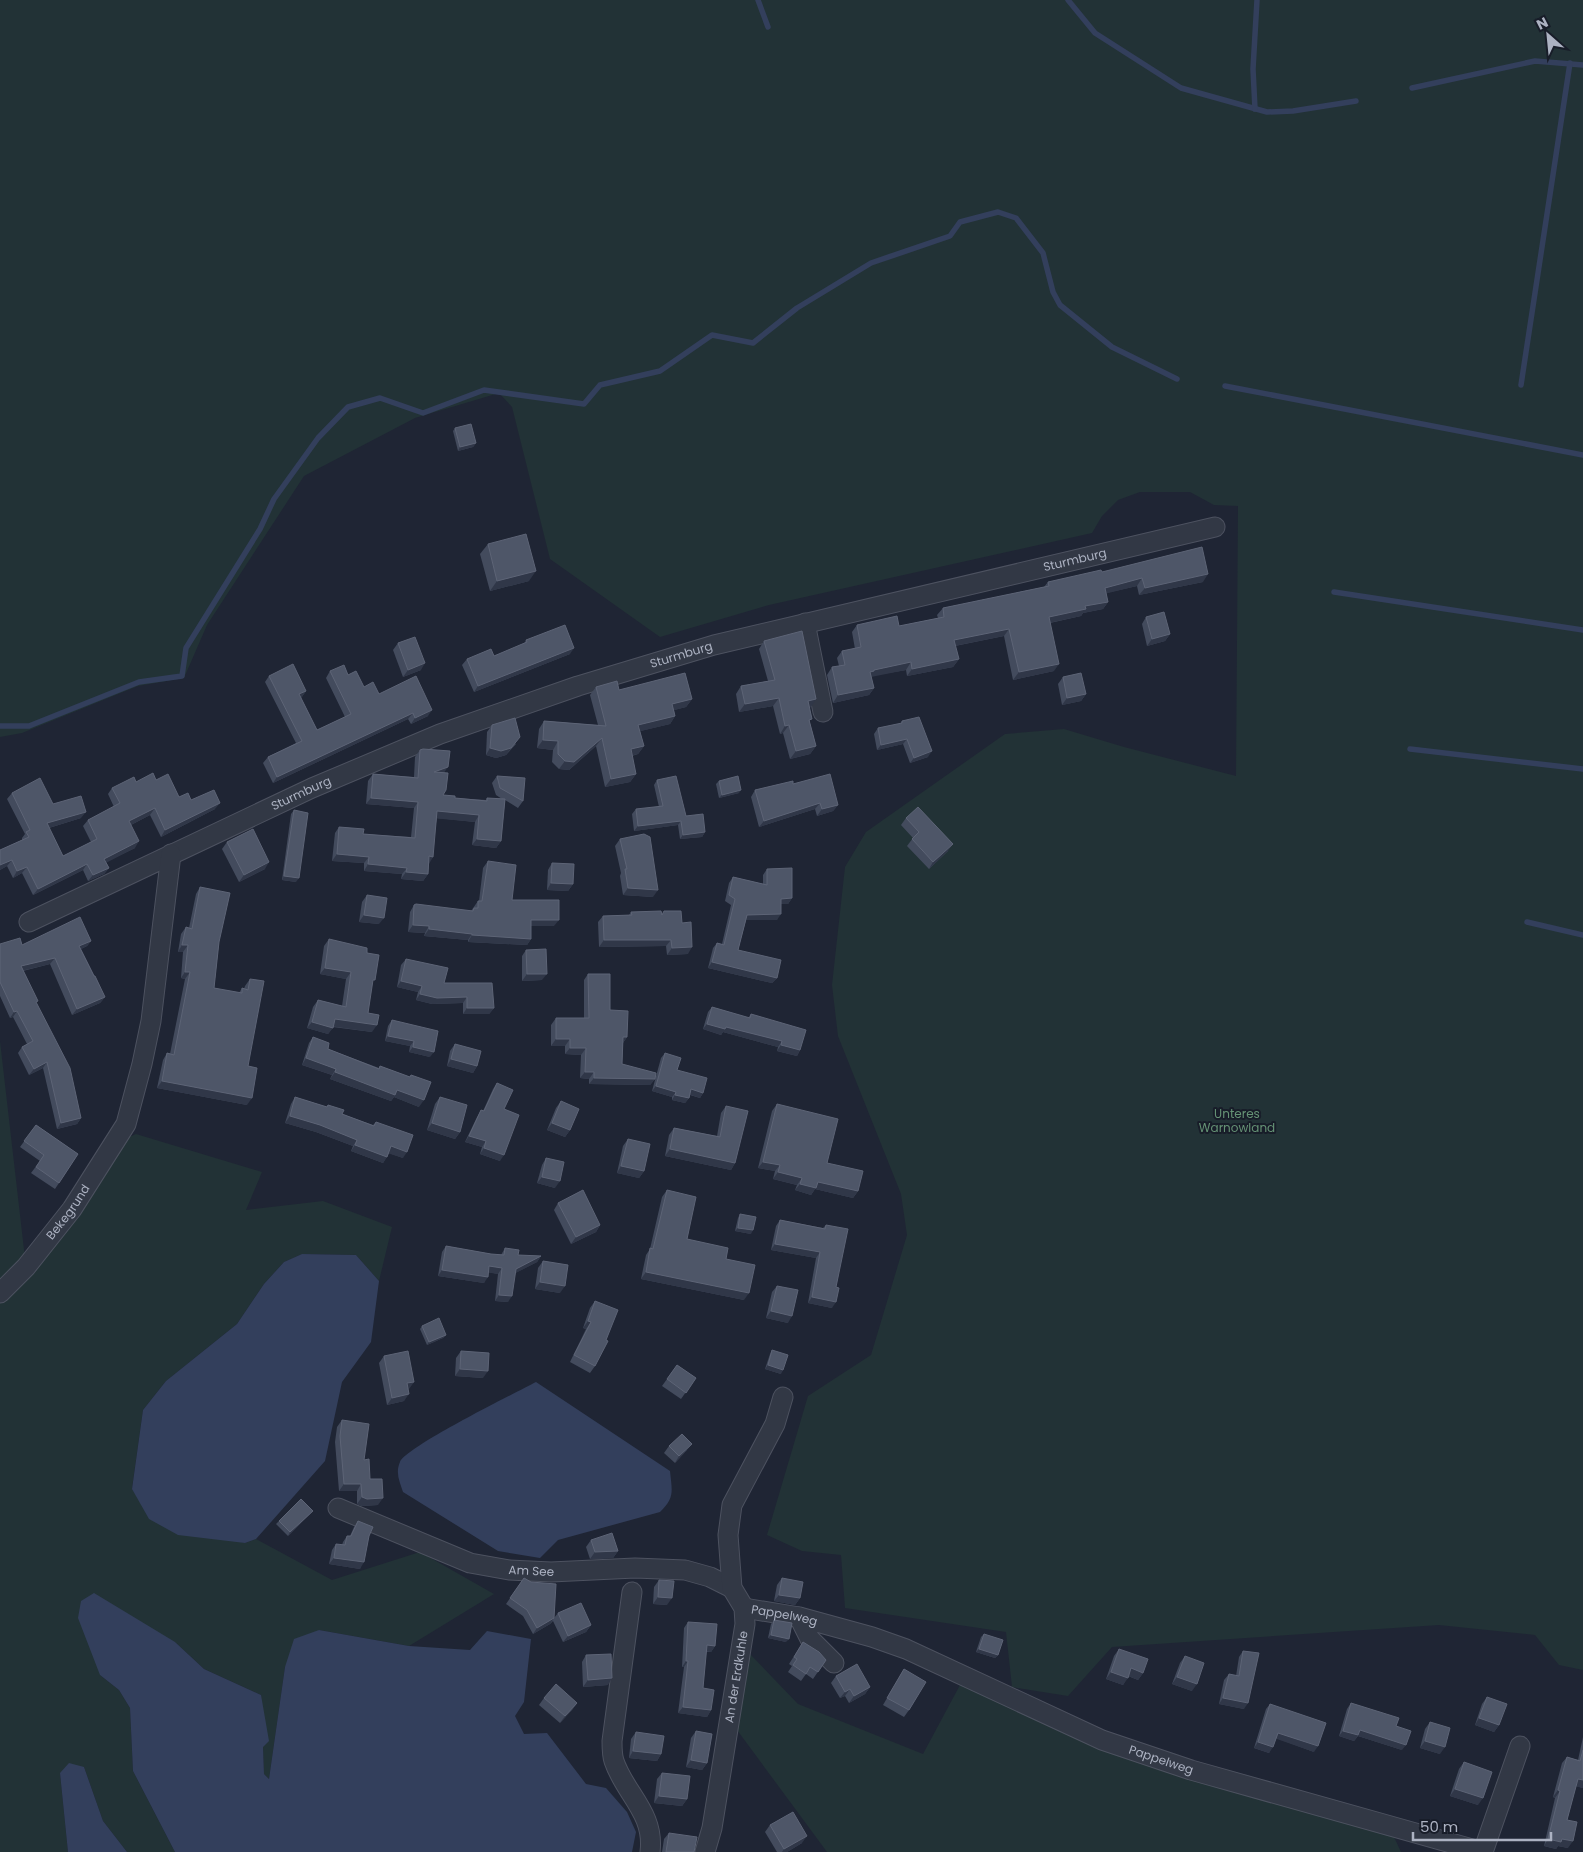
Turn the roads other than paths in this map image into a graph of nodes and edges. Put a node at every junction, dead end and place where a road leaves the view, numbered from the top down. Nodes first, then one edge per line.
1 (1215, 527) dead end
2 (805, 623) junction
3 (823, 712) dead end
4 (171, 854) junction
5 (29, 922) dead end
6 (0, 1293) edge
7 (783, 1397) dead end
8 (338, 1508) dead end
9 (732, 1588) junction
10 (632, 1592) dead end
11 (744, 1608) junction
12 (799, 1617) junction
13 (834, 1663) dead end
14 (1520, 1746) dead end
15 (650, 1852) edge
16 (705, 1852) edge

1 - 2 street, Sturmburg
2 - 3 street
2 - 4 street, Sturmburg
4 - 5 street, Sturmburg
4 - 6 street, Bekegrund
7 - 9 street, An der Erdkuhle
8 - 9 street, Am See
9 - 11 street, An der Erdkuhle
10 - 15 street
11 - 12 street, Pappelweg
11 - 16 street, An der Erdkuhle
12 - 13 street
12 - 14 street, Pappelweg

